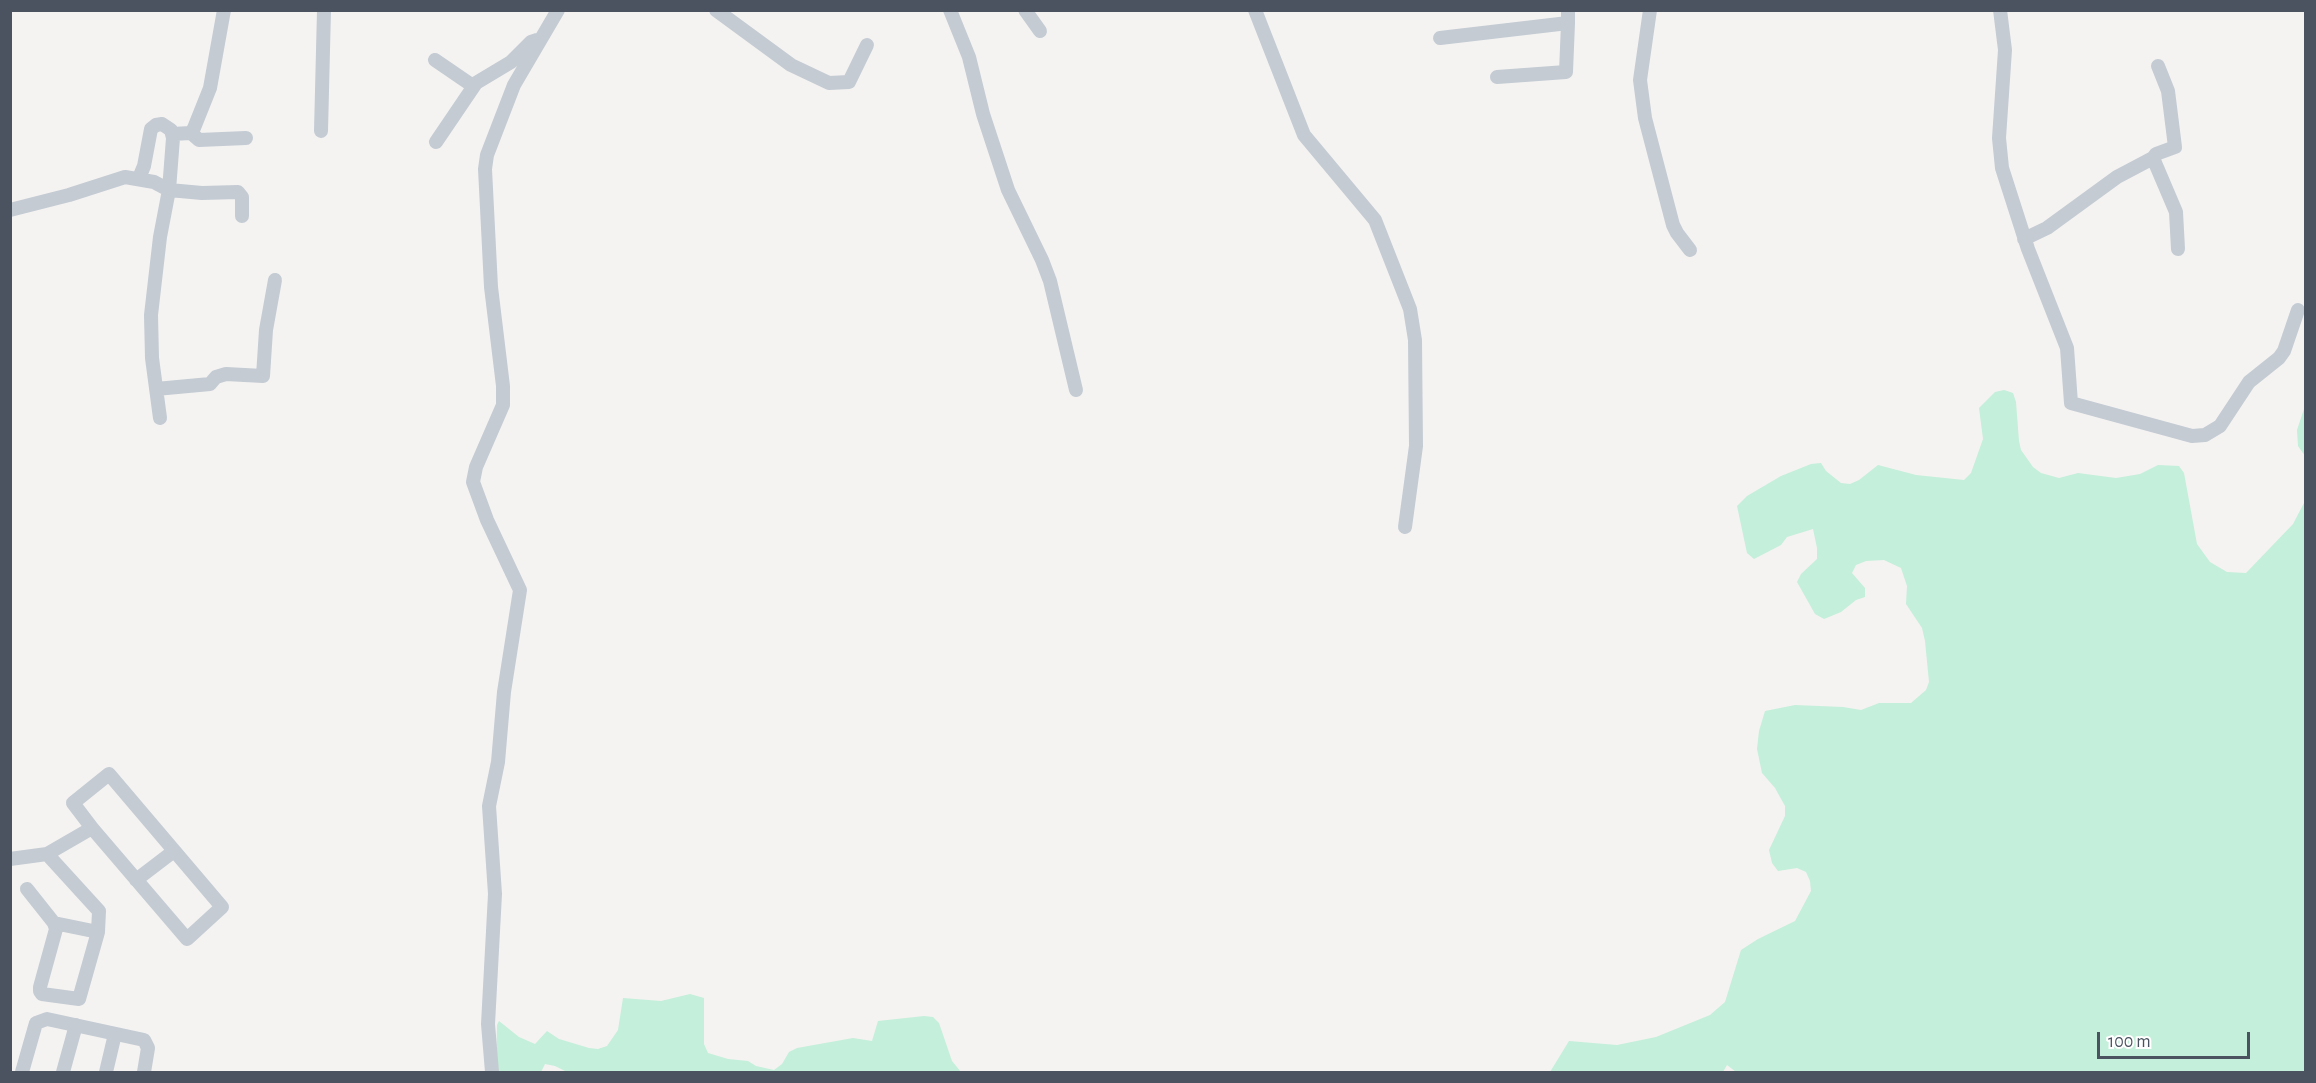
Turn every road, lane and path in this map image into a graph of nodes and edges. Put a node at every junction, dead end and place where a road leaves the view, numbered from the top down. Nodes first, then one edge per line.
1 (224, 10) edge
2 (324, 10) edge
3 (558, 10) edge
4 (716, 10) edge
5 (950, 10) edge
6 (1026, 10) edge
7 (1255, 10) edge
8 (1650, 10) edge
9 (2000, 10) edge
10 (1568, 17) edge
11 (1040, 31) dead end
12 (1440, 38) dead end
13 (539, 40) junction
14 (867, 45) dead end
15 (435, 60) dead end
16 (2158, 66) dead end
17 (1497, 77) dead end
18 (473, 86) junction
19 (321, 131) dead end
20 (191, 133) junction
21 (172, 134) junction
22 (246, 138) dead end
23 (436, 142) dead end
24 (2153, 158) junction
25 (139, 178) junction
26 (169, 190) junction
27 (10, 210) edge
28 (242, 216) dead end
29 (2024, 238) junction
30 (2178, 249) dead end
31 (1690, 250) dead end
32 (276, 280) dead end
33 (2298, 310) dead end
34 (156, 389) junction
35 (1076, 390) dead end
36 (160, 418) dead end
37 (1405, 528) dead end
38 (92, 828) junction
39 (174, 850) junction
40 (47, 854) junction
41 (10, 859) edge
42 (136, 880) junction
43 (27, 889) dead end
44 (54, 923) junction
45 (98, 932) junction
46 (75, 1025) junction
47 (115, 1034) junction
48 (22, 1072) edge
49 (63, 1072) edge
50 (106, 1072) edge
51 (144, 1072) edge
52 (492, 1072) edge

1 - 20 street
2 - 19 street
3 - 13 street
4 - 14 street
5 - 35 street
6 - 11 street
7 - 37 street
8 - 31 street
9 - 29 street
10 - 12 street
10 - 17 street
13 - 18 street
13 - 52 street
15 - 18 street
16 - 24 street
18 - 23 street
20 - 21 street
20 - 22 street
21 - 25 street
21 - 26 street
24 - 29 street
24 - 30 street
25 - 26 street
25 - 27 street
26 - 28 street
26 - 34 street
29 - 33 street
32 - 34 street
34 - 36 street
38 - 39 street
38 - 40 street
38 - 42 street
39 - 42 street
39 - 42 street
40 - 41 street
40 - 45 street
43 - 44 street
44 - 45 street
44 - 45 street
46 - 47 street
46 - 48 street
46 - 49 street
47 - 50 street
47 - 51 street

